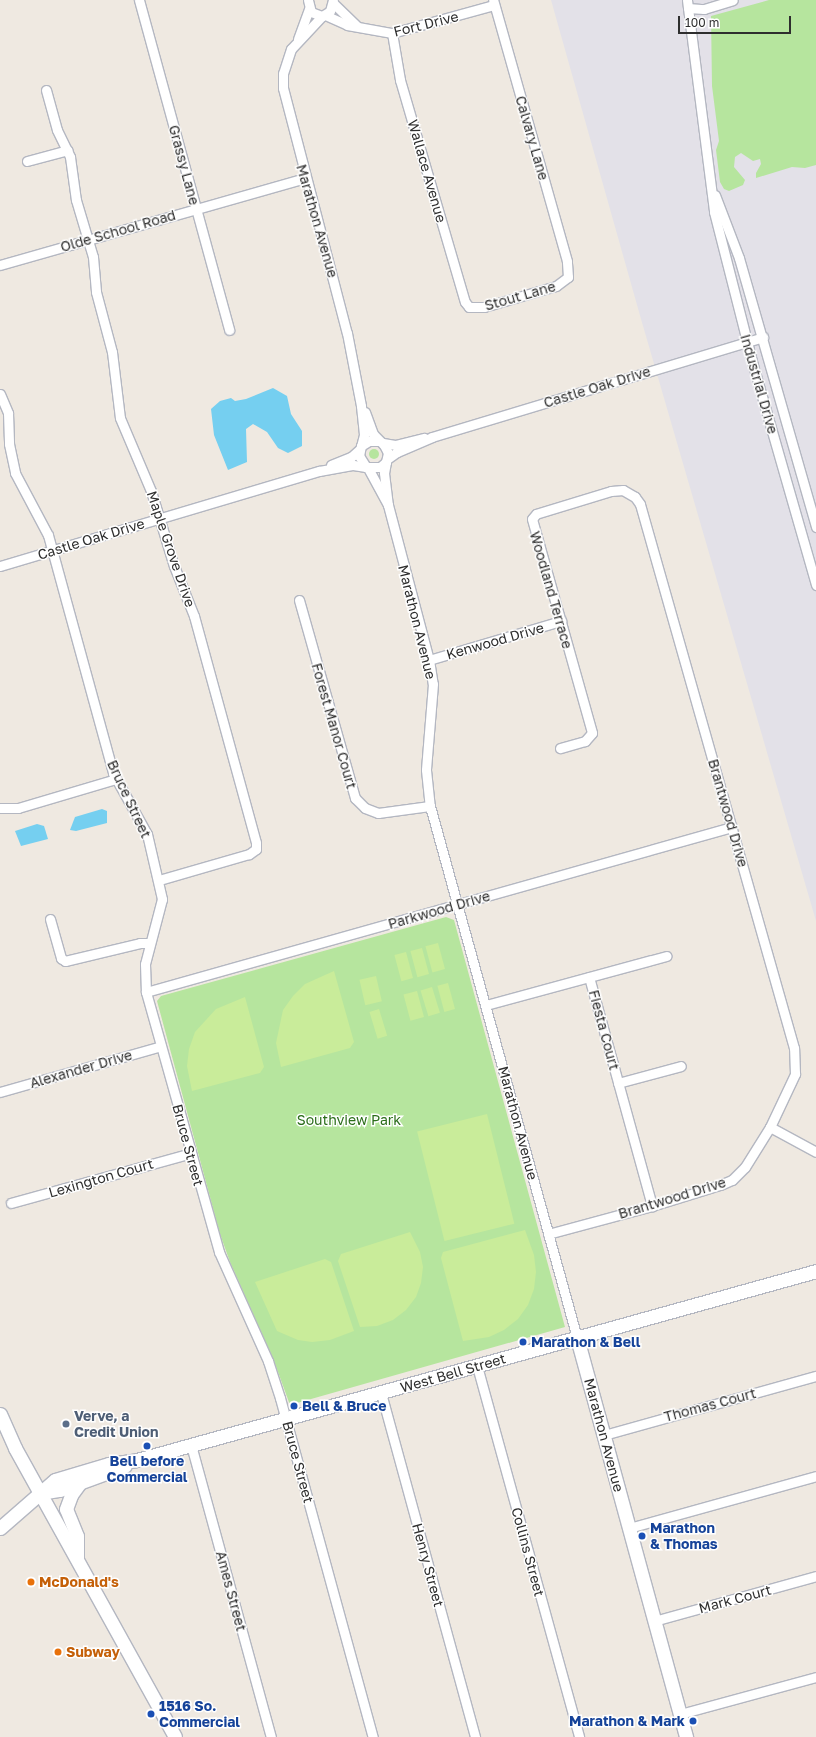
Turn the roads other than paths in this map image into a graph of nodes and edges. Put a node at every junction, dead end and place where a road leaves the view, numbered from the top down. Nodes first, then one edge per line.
1 (139, 0) edge
2 (733, 0) edge
3 (333, 1) edge
4 (308, 3) edge
5 (493, 3) edge
6 (687, 4) edge
7 (324, 15) junction
8 (357, 26) junction
9 (392, 33) junction
10 (298, 39) junction
11 (46, 90) dead end
12 (68, 150) junction
13 (27, 161) dead end
14 (305, 178) junction
15 (709, 181) junction
16 (196, 209) junction
17 (88, 240) junction
18 (0, 265) edge
19 (568, 277) joint
20 (469, 307) joint
21 (229, 330) dead end
22 (762, 337) junction
23 (747, 342) junction
24 (0, 394) edge
25 (361, 406) junction
26 (432, 437) junction
27 (381, 442) junction
28 (361, 448) junction
29 (386, 460) junction
30 (367, 467) junction
31 (319, 471) junction
32 (635, 497) joint
33 (388, 505) junction
34 (160, 518) junction
35 (816, 527) edge
36 (53, 550) junction
37 (0, 566) edge
38 (816, 585) edge
39 (299, 600) dead end
40 (561, 621) junction
41 (429, 660) junction
42 (560, 748) dead end
43 (116, 779) junction
44 (430, 806) junction
45 (0, 808) edge
46 (732, 827) junction
47 (159, 880) junction
48 (458, 905) junction
49 (50, 919) dead end
50 (150, 943) junction
51 (666, 956) dead end
52 (589, 977) junction
53 (146, 992) junction
54 (486, 1005) junction
55 (162, 1046) junction
56 (681, 1066) dead end
57 (618, 1083) junction
58 (0, 1092) edge
59 (770, 1127) junction
60 (816, 1152) edge
61 (191, 1153) junction
62 (11, 1203) dead end
63 (652, 1206) junction
64 (548, 1234) junction
65 (816, 1271) edge
66 (577, 1338) junction
67 (477, 1366) junction
68 (816, 1376) edge
69 (381, 1393) junction
70 (0, 1414) edge
71 (286, 1419) junction
72 (604, 1434) junction
73 (191, 1445) junction
74 (137, 1460) junction
75 (816, 1476) edge
76 (80, 1484) junction
77 (40, 1493) junction
78 (0, 1528) edge
79 (629, 1528) junction
80 (77, 1560) junction
81 (816, 1576) edge
82 (654, 1621) junction
83 (816, 1677) edge
84 (680, 1714) junction
85 (175, 1737) edge
86 (271, 1737) edge
87 (373, 1737) edge
88 (475, 1737) edge
89 (579, 1737) edge
90 (686, 1737) edge

1 - 16 street, Grassy Lane
2 - 6 street
3 - 7 street, Marathon Avenue
3 - 8 street, Fort Drive
4 - 7 street, Fort Drive
4 - 10 street, Marathon Avenue
5 - 9 street, Fort Drive
5 - 19 street, Calvary Lane
6 - 15 street, Industrial Drive
7 - 8 street, Fort Drive
7 - 10 street, Marathon Avenue
8 - 9 street, Fort Drive
9 - 20 street, Wallace Avenue
10 - 14 street, Marathon Avenue
11 - 12 street, Maple Grove Drive
12 - 13 street
12 - 17 street, Maple Grove Drive
14 - 16 street, Olde School Road
14 - 25 street, Marathon Avenue
15 - 22 street, Industrial Drive
15 - 23 street, Industrial Drive
16 - 17 street, Olde School Road
16 - 21 street, Grassy Lane
17 - 18 street, Olde School Road
17 - 34 street, Maple Grove Drive
19 - 20 street, Stout Lane
22 - 23 street, Castle Oak Drive
22 - 35 street, Industrial Drive
23 - 26 street, Castle Oak Drive
23 - 38 street, Industrial Drive
24 - 36 street, Bruce Street
25 - 27 street, Marathon Avenue
25 - 28 street, Marathon Avenue
26 - 27 street, Castle Oak Drive
26 - 29 street, Castle Oak Drive
27 - 28 street
27 - 29 street
28 - 30 street
28 - 31 street, Castle Oak Drive
29 - 30 street
29 - 33 street, Marathon Avenue
30 - 31 street, Castle Oak Drive
30 - 33 street, Marathon Avenue
31 - 34 street, Castle Oak Drive
32 - 40 street, Woodland Terrace
32 - 46 street, Brantwood Drive
33 - 41 street, Marathon Avenue
34 - 36 street, Castle Oak Drive
34 - 47 street, Maple Grove Drive
36 - 37 street, Castle Oak Drive
36 - 43 street, Bruce Street
39 - 44 street, Forest Manor Court
40 - 41 street, Kenwood Drive
40 - 42 street, Woodland Terrace
41 - 44 street, Marathon Avenue
43 - 45 street
43 - 47 street, Bruce Street
44 - 48 street, Marathon Avenue
46 - 48 street, Parkwood Drive
46 - 59 street, Brantwood Drive
47 - 50 street, Bruce Street
48 - 53 street, Parkwood Drive
48 - 54 street, Marathon Avenue
49 - 50 street
50 - 53 street, Bruce Street
51 - 52 street, Fiesta Court
52 - 54 street, Fiesta Court
52 - 57 street, Fiesta Court
53 - 55 street, Bruce Street
54 - 64 street, Marathon Avenue
55 - 58 street, Alexander Drive
55 - 61 street, Bruce Street
56 - 57 street
57 - 63 street, Fiesta Court
59 - 60 street
59 - 63 street, Brantwood Drive
61 - 62 street, Lexington Court
61 - 71 street, Bruce Street
63 - 64 street, Brantwood Drive
64 - 66 street, Marathon Avenue
65 - 66 main road, West Bell Street
66 - 67 main road, West Bell Street
66 - 72 main road, Marathon Avenue
67 - 69 main road, West Bell Street
67 - 89 street, Collins Street
68 - 72 street, Thomas Court
69 - 71 main road, West Bell Street
69 - 88 street, Henry Street
70 - 77 main road
71 - 73 main road, West Bell Street
71 - 87 street, Bruce Street
72 - 79 main road, Marathon Avenue
73 - 74 main road, West Bell Street
73 - 86 street, Ames Street
74 - 76 main road, West Bell Street
74 - 77 main road, West Bell Street
75 - 79 street
76 - 77 main road, West Bell Street
76 - 80 main road
77 - 78 main road
77 - 80 main road
79 - 82 main road, Marathon Avenue
80 - 85 main road
81 - 82 street, Mark Court
82 - 84 main road, Marathon Avenue
83 - 84 street
84 - 90 main road, Marathon Avenue

